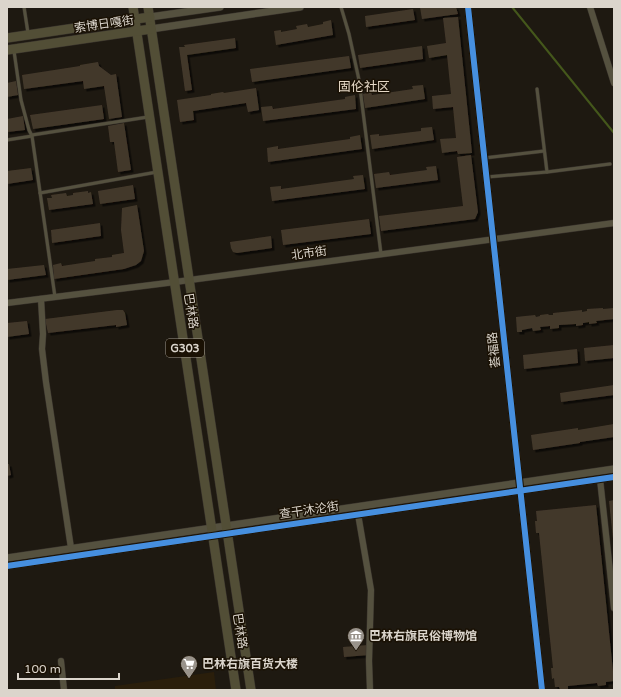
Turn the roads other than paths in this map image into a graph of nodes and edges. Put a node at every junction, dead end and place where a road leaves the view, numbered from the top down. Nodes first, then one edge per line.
1 (24, 7) edge
2 (133, 7) edge
3 (148, 7) edge
4 (220, 7) edge
5 (300, 7) edge
6 (341, 7) edge
7 (468, 7) edge
8 (590, 7) edge
9 (150, 17) junction
10 (135, 20) junction
11 (151, 29) junction
12 (137, 31) junction
13 (29, 35) junction
14 (7, 38) edge
15 (10, 50) edge
16 (614, 83) edge
17 (537, 89) dead end
18 (150, 117) junction
19 (32, 135) junction
20 (7, 140) edge
21 (544, 151) junction
22 (484, 158) junction
23 (610, 164) dead end
24 (158, 171) junction
25 (547, 172) junction
26 (487, 177) junction
27 (40, 193) junction
28 (614, 223) edge
29 (493, 239) junction
30 (381, 254) junction
31 (189, 280) junction
32 (175, 282) junction
33 (55, 297) junction
34 (41, 298) junction
35 (7, 303) edge
36 (614, 469) edge
37 (614, 476) edge
38 (600, 479) junction
39 (520, 482) junction
40 (521, 490) junction
41 (358, 514) junction
42 (226, 530) junction
43 (213, 532) junction
44 (71, 548) junction
45 (7, 558) edge
46 (7, 566) edge
47 (614, 608) edge
48 (61, 661) dead end
49 (64, 690) edge
50 (236, 690) edge
51 (250, 690) edge
52 (370, 690) edge
53 (542, 690) edge

1 - 13 lane
2 - 10 main road, 巴林路 / G303
3 - 9 main road, 巴林路 / G303
4 - 9 street, 索博日嘎街
5 - 11 street, 索博日嘎街
6 - 30 lane
7 - 22 street, 荟福路
8 - 16 street
9 - 10 main road, 索博日嘎街
9 - 11 main road, 巴林路 / G303
10 - 12 main road, 巴林路 / G303
10 - 13 main road, 索博日嘎街
11 - 12 main road, 索博日嘎街
11 - 31 main road, 巴林路 / G303
12 - 15 main road, 索博日嘎街
12 - 18 main road, 巴林路 / G303
13 - 14 main road, 索博日嘎街
15 - 19 lane
17 - 21 lane
18 - 19 lane
18 - 24 main road, 巴林路 / G303
19 - 20 lane
19 - 27 lane
21 - 22 lane
21 - 25 lane
22 - 26 street, 荟福路
23 - 25 lane
24 - 27 lane
24 - 32 main road, 巴林路 / G303
25 - 26 lane
26 - 29 street, 荟福路
27 - 33 lane
28 - 29 street, 北市街
29 - 30 street, 北市街
29 - 39 street, 荟福路
30 - 31 street, 北市街
31 - 32 street, 北市街
31 - 42 main road, 巴林路 / G303
32 - 33 street, 北市街
32 - 43 main road, 巴林路 / G303
33 - 34 street, 北市街
34 - 35 street, 北市街
34 - 44 street
36 - 39 street, 查干沐沦街
37 - 38 street, 查干沐沦街
38 - 40 street, 查干沐沦街
38 - 47 street
39 - 40 street, 荟福路
39 - 42 street, 查干沐沦街
40 - 41 street, 查干沐沦街
40 - 53 street, 荟福路
41 - 42 street, 查干沐沦街
41 - 52 street
42 - 43 street, 查干沐沦街
42 - 51 main road, 巴林路 / G303
43 - 44 street, 查干沐沦街
43 - 46 street, 查干沐沦街
43 - 50 main road, 巴林路 / G303
44 - 45 street, 查干沐沦街
48 - 49 street

